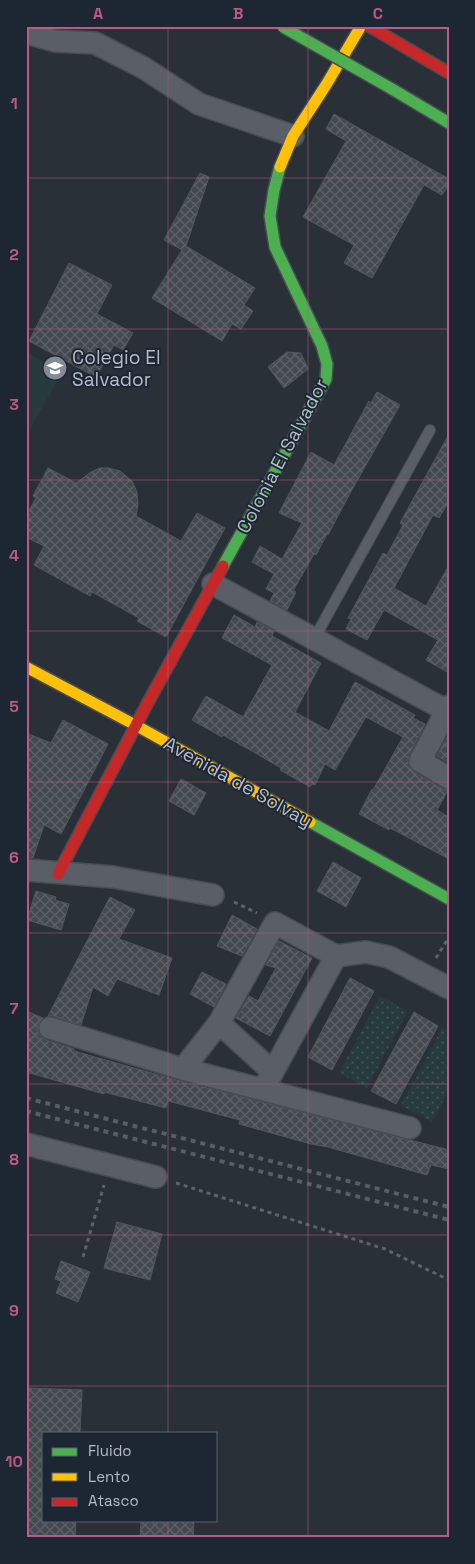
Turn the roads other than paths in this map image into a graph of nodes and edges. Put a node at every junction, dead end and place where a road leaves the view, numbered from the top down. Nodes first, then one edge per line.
1 (361, 26) edge
2 (370, 26) edge
3 (283, 27) edge
4 (26, 33) edge
5 (449, 73) edge
6 (449, 123) edge
7 (293, 136) junction
8 (430, 430) dead end
9 (213, 584) junction
10 (314, 639) junction
11 (26, 667) edge
12 (448, 709) edge
13 (137, 726) junction
14 (449, 778) edge
15 (26, 870) edge
16 (58, 874) junction
17 (213, 895) road end
18 (449, 899) edge
19 (336, 956) junction
20 (449, 988) edge
21 (219, 1023) junction
22 (50, 1028) dead end
23 (183, 1069) junction
24 (268, 1081) junction
25 (410, 1128) dead end
26 (26, 1144) edge
27 (156, 1177) road end

1 - 7 main road, Colonia El Salvador
2 - 5 main road
3 - 6 main road, bridge
4 - 7 street
7 - 9 main road, Colonia El Salvador
8 - 10 lane
9 - 10 street
9 - 13 main road, Colonia El Salvador
10 - 12 street
11 - 13 main road, Avenida de Solvay
12 - 14 street
13 - 16 main road, Colonia El Salvador
13 - 18 main road, Avenida de Solvay
15 - 16 street
16 - 17 street
19 - 20 street
19 - 21 street
19 - 24 street
21 - 23 street
21 - 24 street
22 - 23 street
23 - 24 street
24 - 25 street
26 - 27 street

